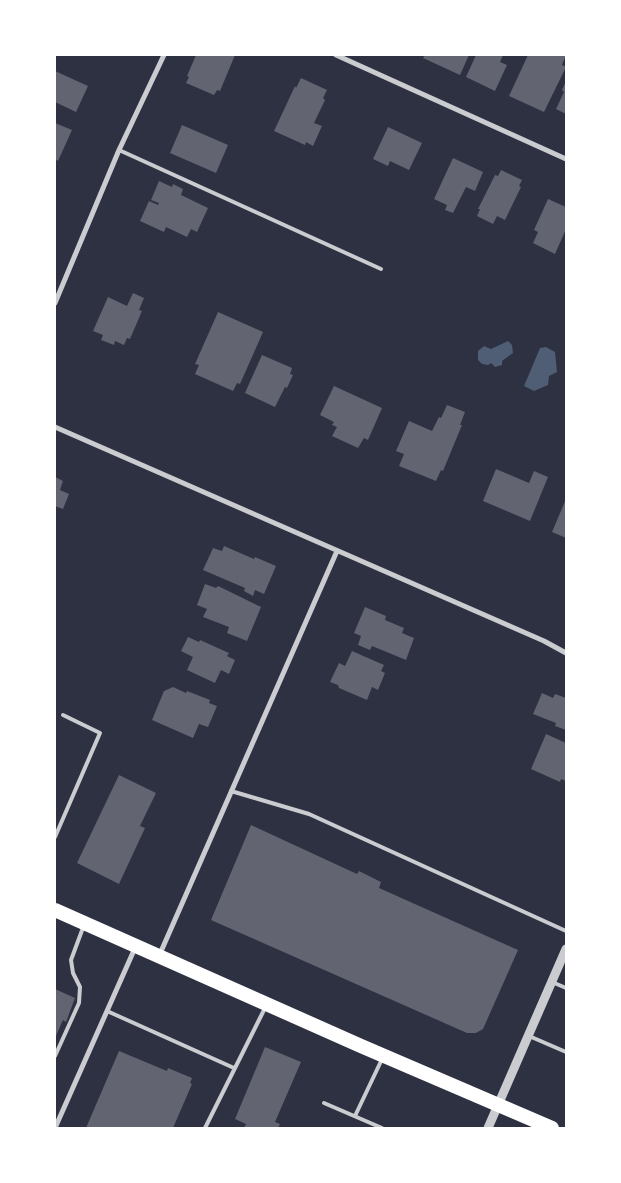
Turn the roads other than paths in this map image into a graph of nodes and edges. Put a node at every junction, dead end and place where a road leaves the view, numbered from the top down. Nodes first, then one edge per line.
1 (164, 55) edge
2 (336, 55) edge
3 (119, 150) junction
4 (566, 159) edge
5 (382, 270) dead end
6 (55, 304) edge
7 (55, 427) edge
8 (337, 551) junction
9 (566, 653) edge
10 (63, 715) dead end
11 (231, 791) junction
12 (55, 837) edge
13 (55, 910) edge
14 (85, 923) junction
15 (566, 930) edge
16 (136, 946) junction
17 (566, 949) edge
18 (159, 956) junction
19 (552, 982) junction
20 (566, 988) edge
21 (267, 1004) junction
22 (107, 1011) junction
23 (529, 1035) junction
24 (566, 1052) edge
25 (384, 1055) junction
26 (55, 1056) edge
27 (234, 1068) junction
28 (324, 1103) dead end
29 (499, 1105) junction
30 (355, 1116) junction
31 (55, 1128) edge
32 (205, 1128) edge
33 (382, 1128) edge
34 (488, 1128) edge
35 (552, 1128) edge

1 - 3 street
2 - 4 street
3 - 5 lane
3 - 6 street
7 - 8 street
8 - 9 street
8 - 11 street
10 - 12 lane
11 - 15 lane
11 - 18 street
13 - 14 highway
14 - 16 highway
14 - 26 lane
16 - 18 highway
16 - 22 street
17 - 19 street
18 - 21 highway
19 - 20 lane
19 - 23 street
21 - 25 highway
21 - 27 lane
22 - 27 lane
22 - 31 street
23 - 24 lane
23 - 29 street
25 - 29 highway
25 - 30 lane
27 - 32 lane
28 - 30 lane
29 - 34 street
29 - 35 highway
30 - 33 lane

